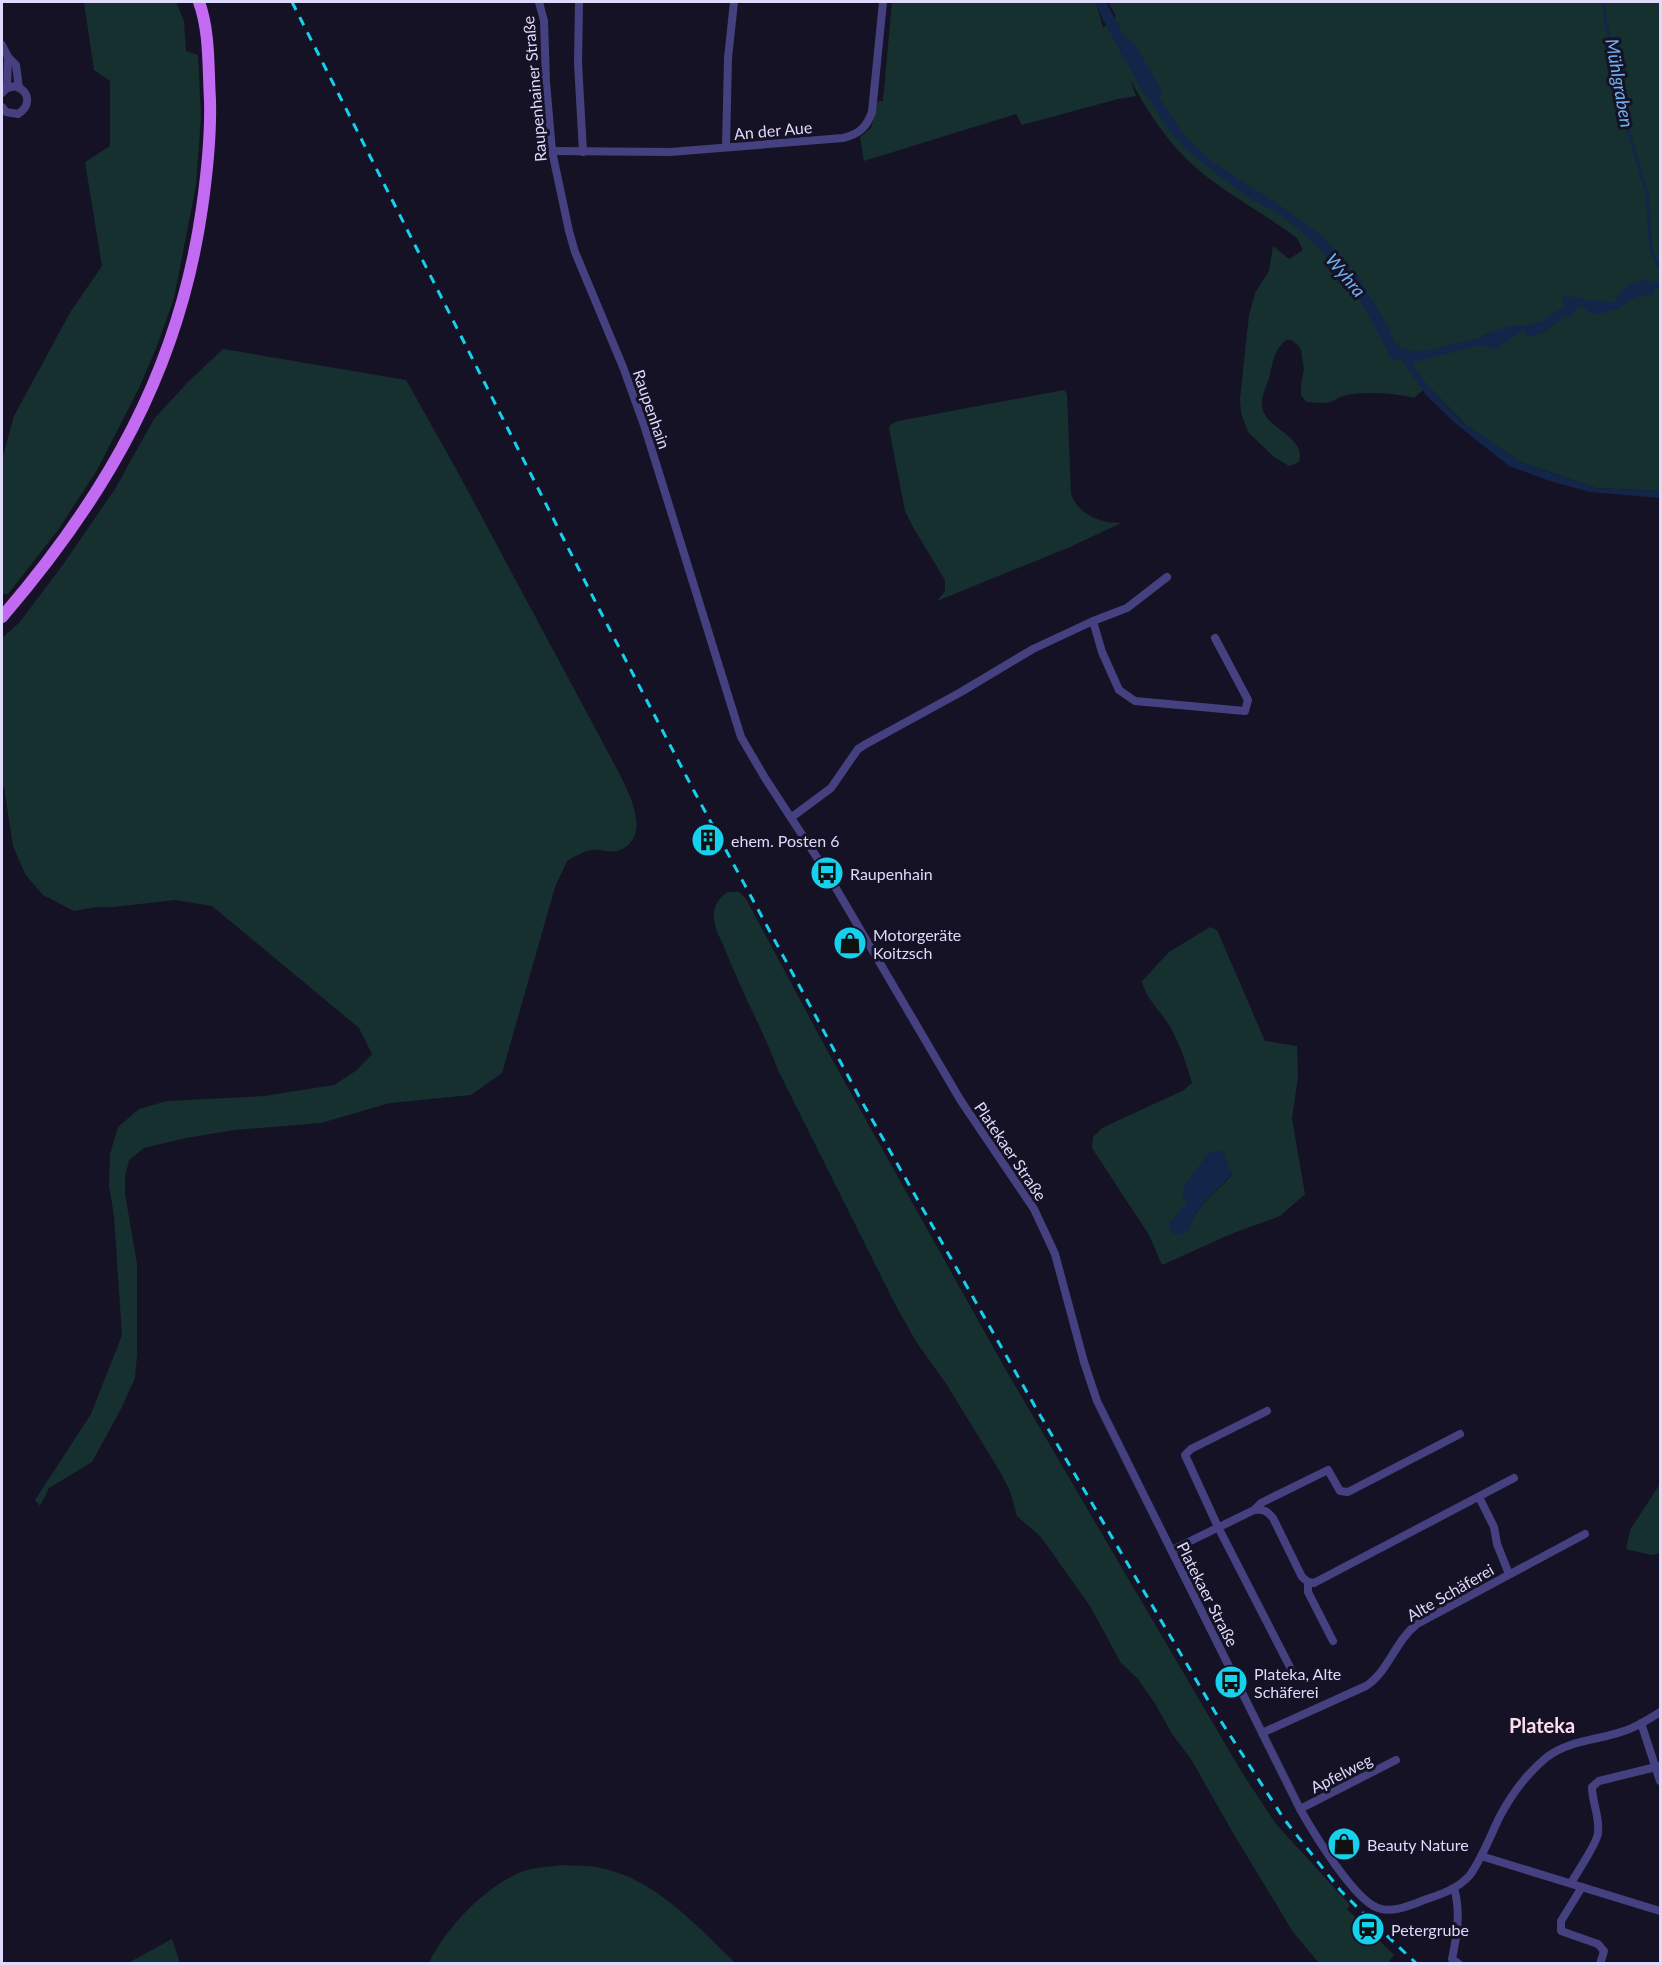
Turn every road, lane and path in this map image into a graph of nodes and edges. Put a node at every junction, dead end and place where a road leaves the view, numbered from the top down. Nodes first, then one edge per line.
1 (199, 2) edge
2 (539, 2) edge
3 (579, 2) edge
4 (734, 2) edge
5 (883, 2) edge
6 (2, 45) edge
7 (8, 57) junction
8 (19, 88) junction
9 (4, 91) edge
10 (2, 107) edge
11 (726, 147) junction
12 (552, 151) junction
13 (583, 152) junction
14 (613, 343) joint
15 (1167, 577) dead end
16 (2, 617) edge
17 (1093, 621) junction
18 (1215, 638) dead end
19 (792, 817) junction
20 (893, 984) joint
21 (1267, 1411) dead end
22 (1461, 1434) dead end
23 (1514, 1478) dead end
24 (1479, 1497) junction
25 (1254, 1510) junction
26 (1218, 1527) junction
27 (1585, 1534) dead end
28 (1172, 1550) junction
29 (1509, 1574) junction
30 (1308, 1582) junction
31 (1333, 1641) dead end
32 (1292, 1671) dead end
33 (1660, 1712) edge
34 (1641, 1724) junction
35 (1262, 1733) junction
36 (1396, 1760) dead end
37 (1657, 1766) edge
38 (1660, 1781) edge
39 (1300, 1809) junction
40 (1481, 1856) junction
41 (1571, 1882) junction
42 (1582, 1887) junction
43 (1454, 1888) junction
44 (1660, 1911) edge
45 (1459, 1964) edge
46 (1600, 1964) edge

1 - 16 main road
2 - 12 street, Raupenhainer Straße
3 - 13 street
4 - 11 street
5 - 11 street, An der Aue
6 - 7 street
7 - 8 street
7 - 9 street
8 - 9 street
8 - 10 street
11 - 13 street, An der Aue
12 - 13 street, An der Aue
12 - 14 street, Raupenhainer Straße
14 - 19 street, Raupenhain
15 - 17 street
17 - 18 street
17 - 19 street
19 - 20 street, Raupenhain
20 - 28 street, Platekaer Straße
21 - 26 street
22 - 25 street
23 - 24 street
24 - 29 street, Alte Schäferei
24 - 30 street
25 - 26 street
25 - 30 street
26 - 28 street
26 - 32 street
27 - 29 street, Alte Schäferei
28 - 35 street, Platekaer Straße
29 - 35 street, Alte Schäferei
30 - 31 street
33 - 34 street, Platekaer Straße
34 - 37 street
34 - 40 street, Platekaer Straße
35 - 39 street, Platekaer Straße
36 - 39 street, Apfelweg
37 - 38 street
37 - 41 street
39 - 43 street, Platekaer Straße
40 - 41 street
40 - 43 street, Platekaer Straße
41 - 42 street
42 - 44 street
42 - 46 street
43 - 45 street

